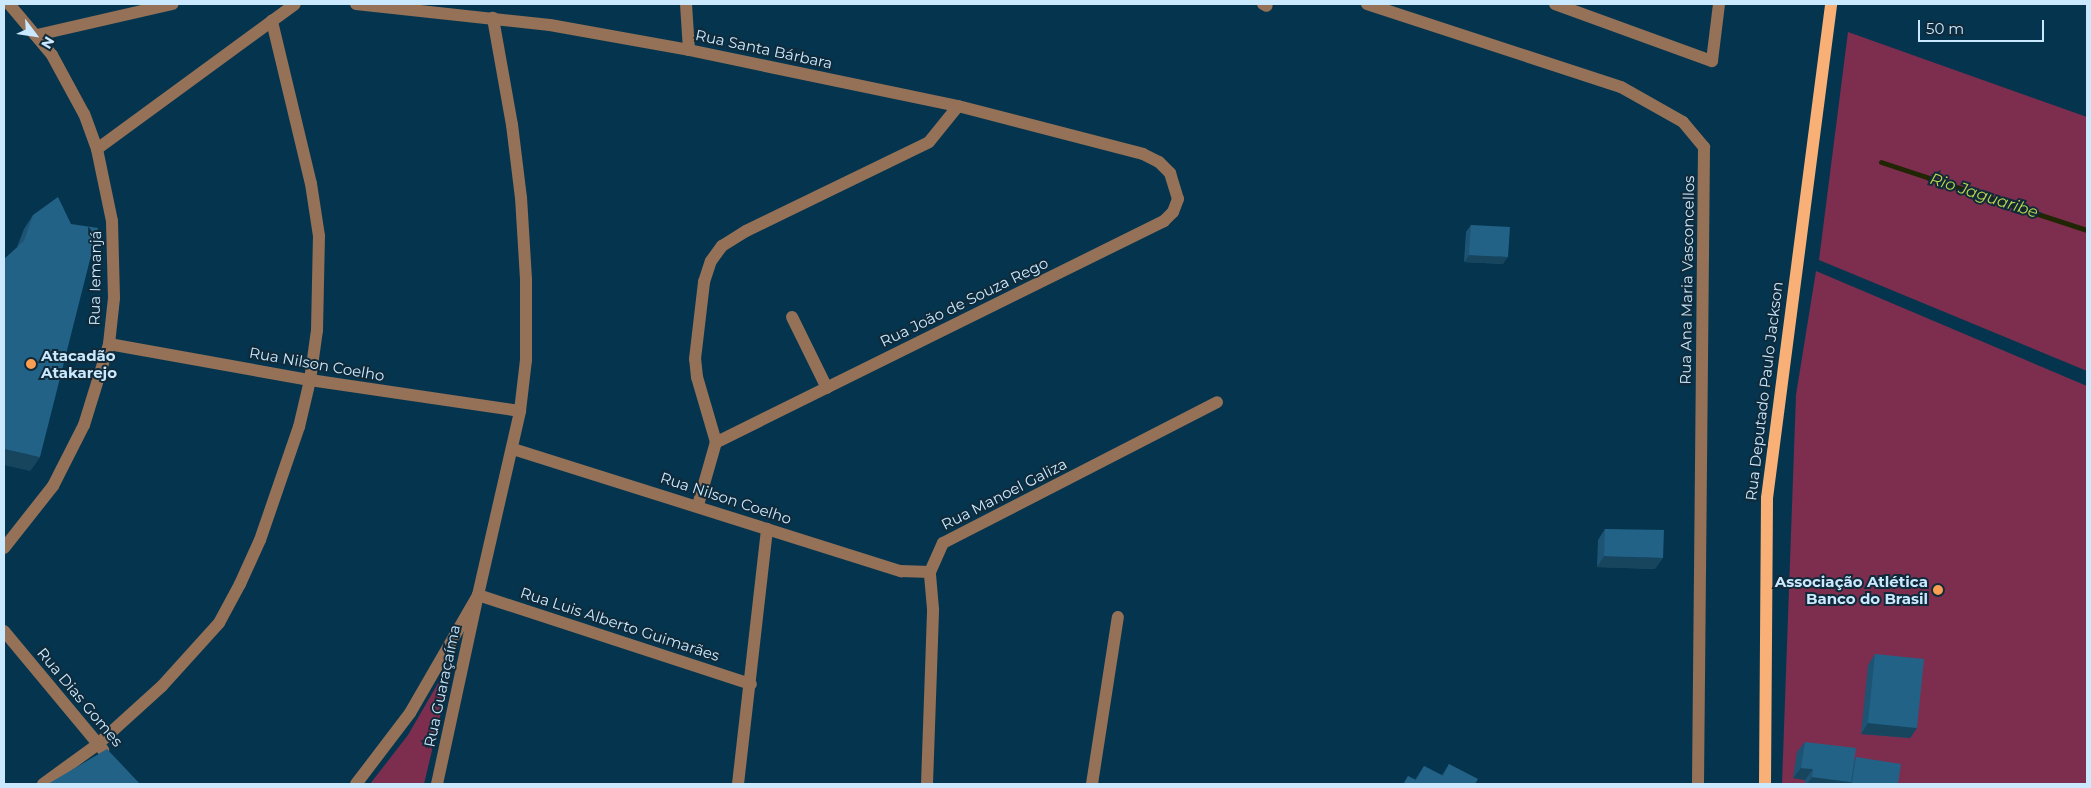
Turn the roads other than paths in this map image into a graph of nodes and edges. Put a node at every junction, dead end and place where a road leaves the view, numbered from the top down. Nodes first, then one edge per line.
1 (172, 4) edge
2 (295, 4) edge
3 (356, 4) edge
4 (686, 4) edge
5 (1367, 4) edge
6 (1555, 4) edge
7 (1719, 4) edge
8 (1831, 4) edge
9 (8, 6) edge
10 (492, 18) junction
11 (272, 21) junction
12 (37, 35) junction
13 (689, 50) junction
14 (958, 106) junction
15 (97, 149) junction
16 (1159, 162) joint
17 (792, 317) dead end
18 (109, 344) junction
19 (310, 380) junction
20 (827, 388) junction
21 (1217, 402) dead end
22 (520, 410) junction
23 (716, 442) junction
24 (513, 449) junction
25 (698, 505) junction
26 (767, 529) junction
27 (4, 548) edge
28 (930, 572) junction
29 (478, 595) junction
30 (1118, 617) dead end
31 (4, 630) edge
32 (751, 684) junction
33 (98, 744) junction
34 (109, 758) edge
35 (43, 784) edge
36 (356, 784) edge
37 (437, 784) edge
38 (738, 784) edge
39 (927, 784) edge
40 (1092, 784) edge
41 (1698, 784) edge
42 (1765, 784) edge

1 - 12 street
2 - 11 street
3 - 10 street, Rua Santa Bárbara
4 - 13 street
5 - 41 street, Rua Ana Maria Vasconcellos
6 - 7 street
8 - 42 main road, Rua Deputado Paulo Jackson
9 - 12 street, Rua Iemanjá
10 - 13 street, Rua Santa Bárbara
10 - 22 street, Rua Guaraçaíma
11 - 15 street
11 - 19 street
12 - 15 street, Rua Iemanjá
13 - 14 street, Rua Santa Bárbara
14 - 16 street, Rua Santa Bárbara
14 - 23 street
15 - 18 street, Rua Iemanjá
16 - 20 street, Rua João de Souza Rego
17 - 20 street
18 - 19 street, Rua Nilson Coelho
18 - 27 street, Rua Iemanjá
19 - 22 street, Rua Nilson Coelho
19 - 33 street
20 - 23 street, Rua João de Souza Rego
21 - 28 street, Rua Manoel Galiza
22 - 24 street, Rua Guaraçaíma
23 - 25 street
24 - 25 street, Rua Nilson Coelho
24 - 29 street, Rua Guaraçaíma
25 - 26 street, Rua Nilson Coelho
26 - 28 street, Rua Nilson Coelho
26 - 32 street
28 - 39 street
29 - 32 street, Rua Luis Alberto Guimarães
29 - 36 street
29 - 37 street, Rua Guaraçaíma
30 - 40 street
31 - 33 street, Rua Dias Gomes
32 - 38 street
33 - 34 street, Rua Dias Gomes
33 - 35 street

